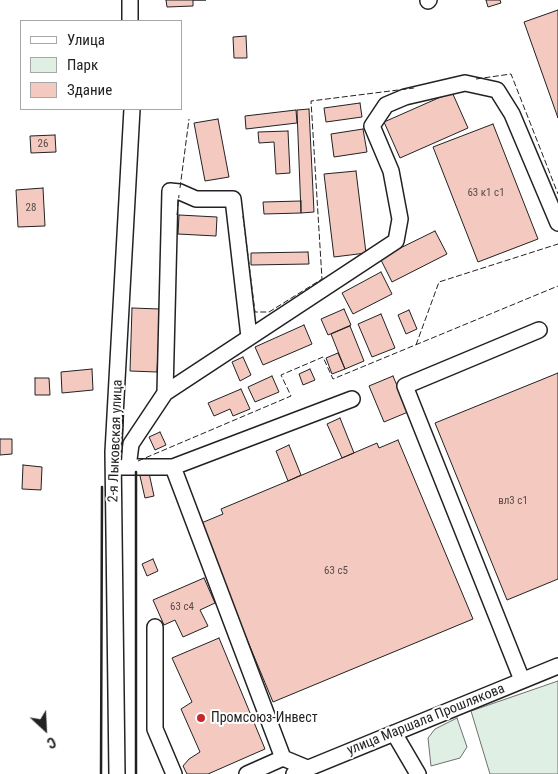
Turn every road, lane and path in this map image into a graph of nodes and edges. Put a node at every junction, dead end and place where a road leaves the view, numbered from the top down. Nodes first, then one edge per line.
1 (130, 0) edge
2 (130, 20) edge
3 (132, 110) edge
4 (558, 223) edge
5 (539, 330) dead end
6 (248, 336) junction
7 (165, 393) junction
8 (352, 399) dead end
9 (121, 467) junction
10 (173, 468) junction
11 (155, 628) dead end
12 (558, 666) edge
13 (522, 680) junction
14 (394, 732) junction
15 (283, 758) junction
16 (300, 771) edge
17 (117, 774) edge
18 (174, 774) edge
19 (247, 774) edge
20 (418, 774) edge

1 - 2 street
3 - 9 street, 2-я Лыковская улица
4 - 6 street
5 - 13 street
6 - 7 street
6 - 7 street
7 - 9 street
8 - 10 street
9 - 10 street
9 - 17 street, 2-я Лыковская улица
10 - 15 street
11 - 18 street
12 - 13 street, улица Маршала Прошлякова
13 - 14 street, улица Маршала Прошлякова
14 - 16 street, улица Маршала Прошлякова
14 - 20 street
15 - 16 street
15 - 19 street

